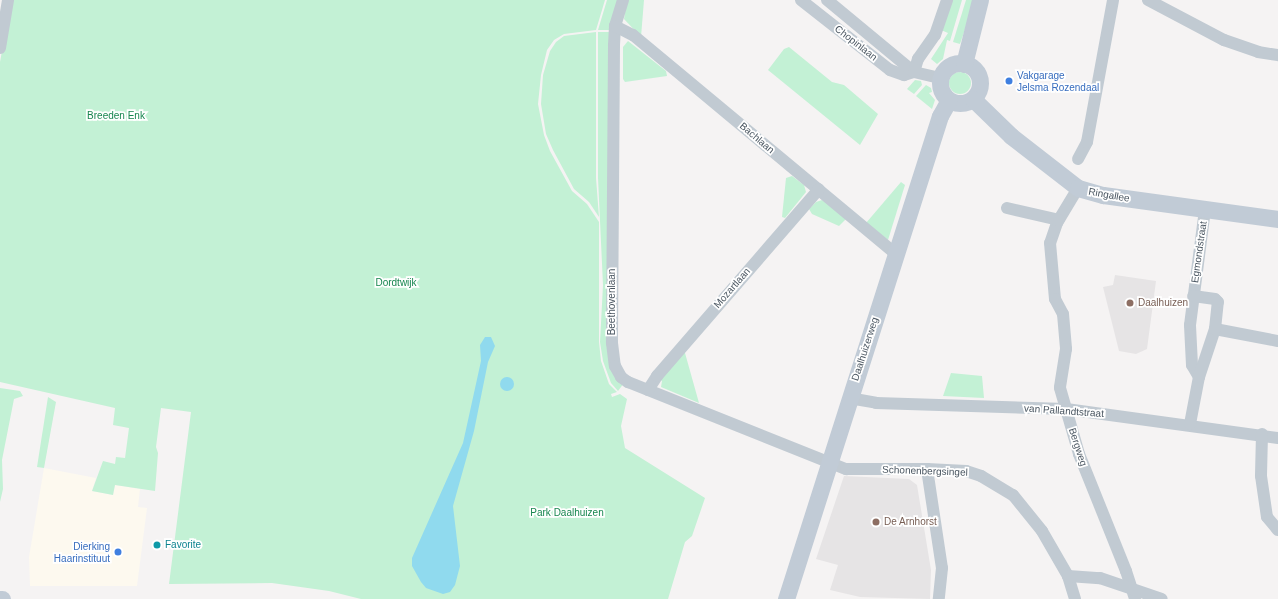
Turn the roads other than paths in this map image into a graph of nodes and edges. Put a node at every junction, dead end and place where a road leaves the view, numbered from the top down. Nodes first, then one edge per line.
1 (8, 0) edge
2 (623, 0) edge
3 (801, 0) edge
4 (827, 0) edge
5 (947, 0) edge
6 (980, 0) edge
7 (1113, 0) edge
8 (1148, 0) edge
9 (615, 26) junction
10 (0, 48) edge
11 (1278, 55) edge
12 (964, 64) junction
13 (914, 72) junction
14 (941, 78) junction
15 (973, 98) junction
16 (949, 100) junction
17 (1078, 159) dead end
18 (1078, 188) junction
19 (819, 189) junction
20 (1007, 208) dead end
21 (1205, 209) junction
22 (1278, 219) edge
23 (1059, 220) junction
24 (896, 254) junction
25 (1193, 296) junction
26 (1215, 329) junction
27 (1278, 341) edge
28 (1199, 377) junction
29 (648, 390) junction
30 (849, 398) junction
31 (1066, 409) junction
32 (1190, 424) junction
33 (1262, 434) junction
34 (1278, 438) edge
35 (829, 464) junction
36 (927, 469) junction
37 (1278, 530) edge
38 (1068, 576) junction
39 (1131, 587) junction
40 (786, 599) edge
41 (939, 599) edge
42 (1075, 599) edge
43 (1135, 599) edge
44 (1162, 599) edge

1 - 10 street
2 - 9 street, Beethovenlaan
3 - 13 street, Chopinlaan
4 - 13 street
5 - 13 street
6 - 12 main road
7 - 17 street
8 - 11 street
9 - 19 street, Bachlaan
9 - 29 street, Beethovenlaan
12 - 14 main road
12 - 15 main road
13 - 14 street, Chopinlaan
14 - 16 main road
15 - 16 main road
15 - 18 main road, Ringallee
16 - 24 main road, Daalhuizerweg
18 - 21 main road, Ringallee
18 - 23 street, Bergweg
19 - 24 street, Bachlaan
19 - 29 street, Mozartlaan
20 - 23 street
21 - 22 main road, Ringallee
21 - 25 street, Egmondstraat
23 - 31 street, Bergweg
24 - 30 main road, Daalhuizerweg
25 - 26 street, Egmondstraat
25 - 28 street, Egmondstraat
26 - 27 street
26 - 28 street, Egmondstraat
28 - 32 street, Egmondstraat
29 - 35 street, Beethovenlaan
30 - 31 street, van Pallandtstraat
30 - 35 main road, Daalhuizerweg
31 - 32 street, van Pallandtstraat
31 - 39 street, Bergweg
32 - 33 street, van Pallandtstraat
33 - 34 street, van Pallandtstraat
33 - 37 street
35 - 36 street, Schonenbergsingel
35 - 40 main road, Daalhuizerweg
36 - 38 street, Schonenbergsingel
36 - 41 street
38 - 39 street
38 - 42 street, Schonenbergsingel
39 - 43 street, Bergweg
39 - 44 street

